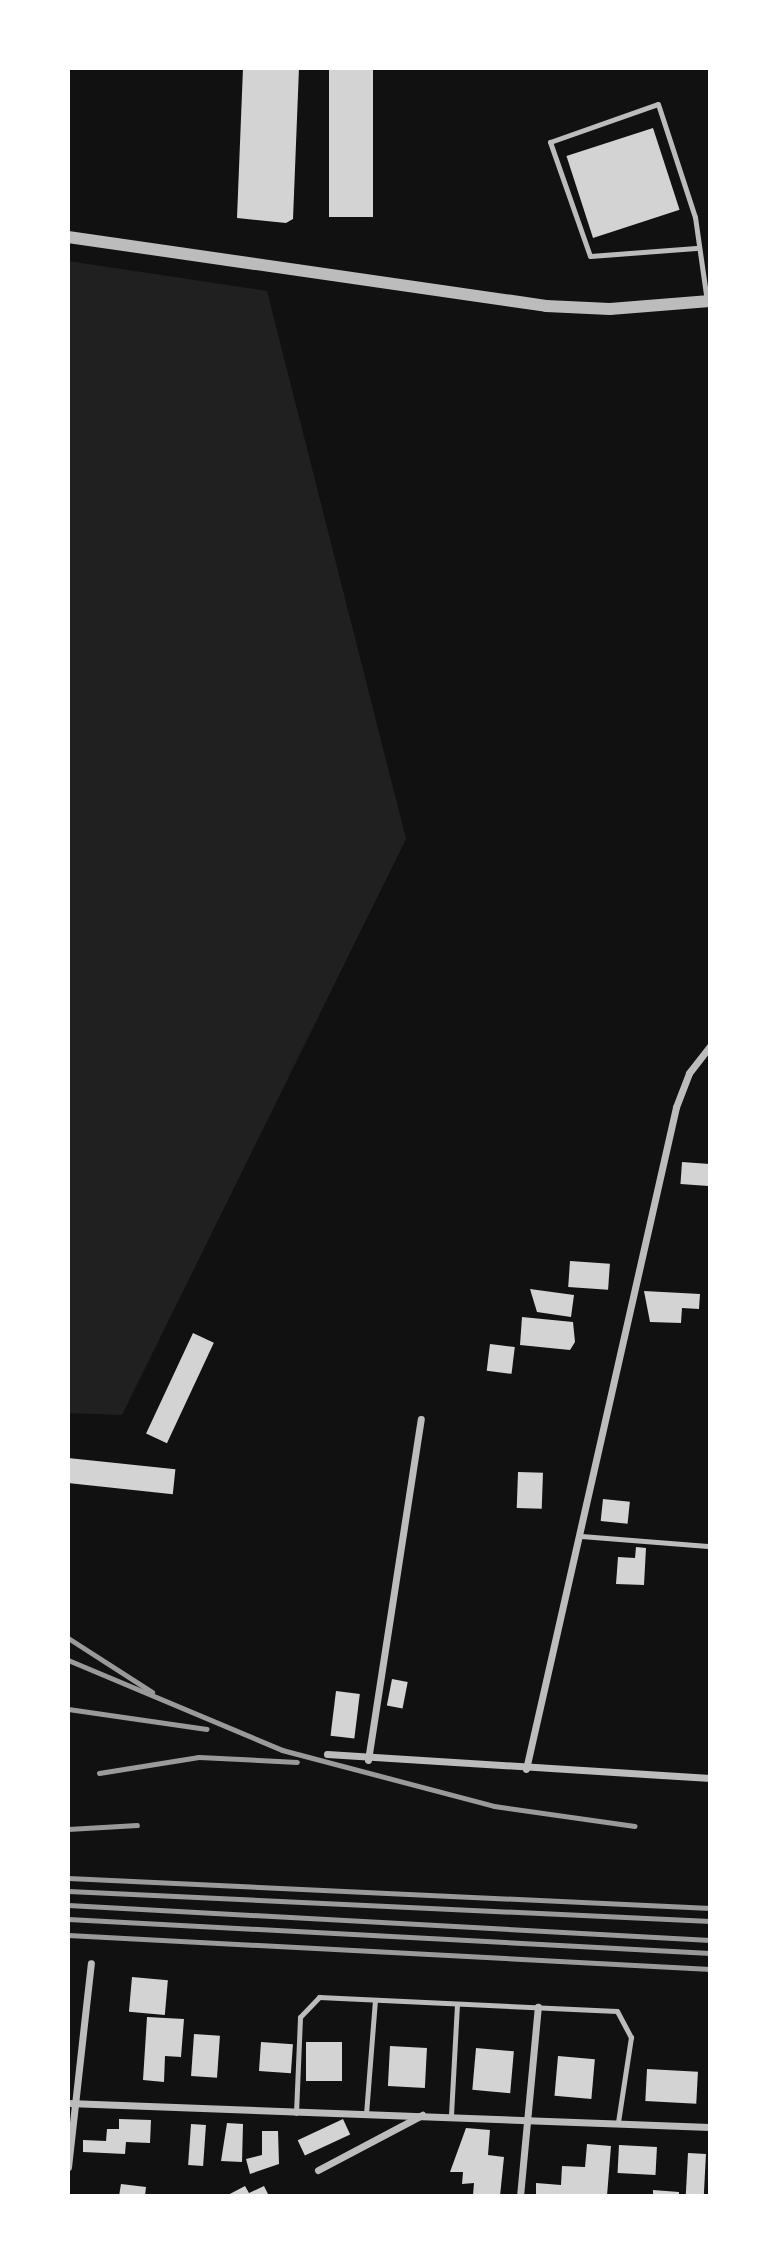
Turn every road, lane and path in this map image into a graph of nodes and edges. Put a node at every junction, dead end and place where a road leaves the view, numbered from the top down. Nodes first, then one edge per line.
1 (68, 237) edge
2 (696, 248) junction
3 (708, 301) edge
4 (710, 1046) edge
5 (421, 1419) dead end
6 (581, 1536) junction
7 (708, 1546) edge
8 (327, 1754) dead end
9 (368, 1760) junction
10 (526, 1769) junction
11 (710, 1778) edge
12 (91, 1963) dead end
13 (375, 2000) junction
14 (457, 2004) junction
15 (538, 2007) junction
16 (71, 2104) edge
17 (296, 2113) junction
18 (366, 2113) junction
19 (424, 2114) junction
20 (452, 2115) junction
21 (528, 2117) junction
22 (618, 2122) junction
23 (710, 2127) edge
24 (68, 2167) edge
25 (318, 2170) dead end
26 (520, 2196) edge

1 - 3 street
2 - 2 lane
2 - 3 lane
4 - 6 street
5 - 9 street
6 - 7 lane
6 - 10 street
8 - 9 street
9 - 10 street
10 - 11 street
12 - 16 street
13 - 14 lane
13 - 17 lane
13 - 18 lane
14 - 15 lane
14 - 20 lane
15 - 21 street
15 - 22 lane
16 - 17 street
16 - 24 street
17 - 18 street
18 - 19 street
19 - 20 street
19 - 25 street
20 - 21 street
21 - 22 street
21 - 26 street
22 - 23 street

